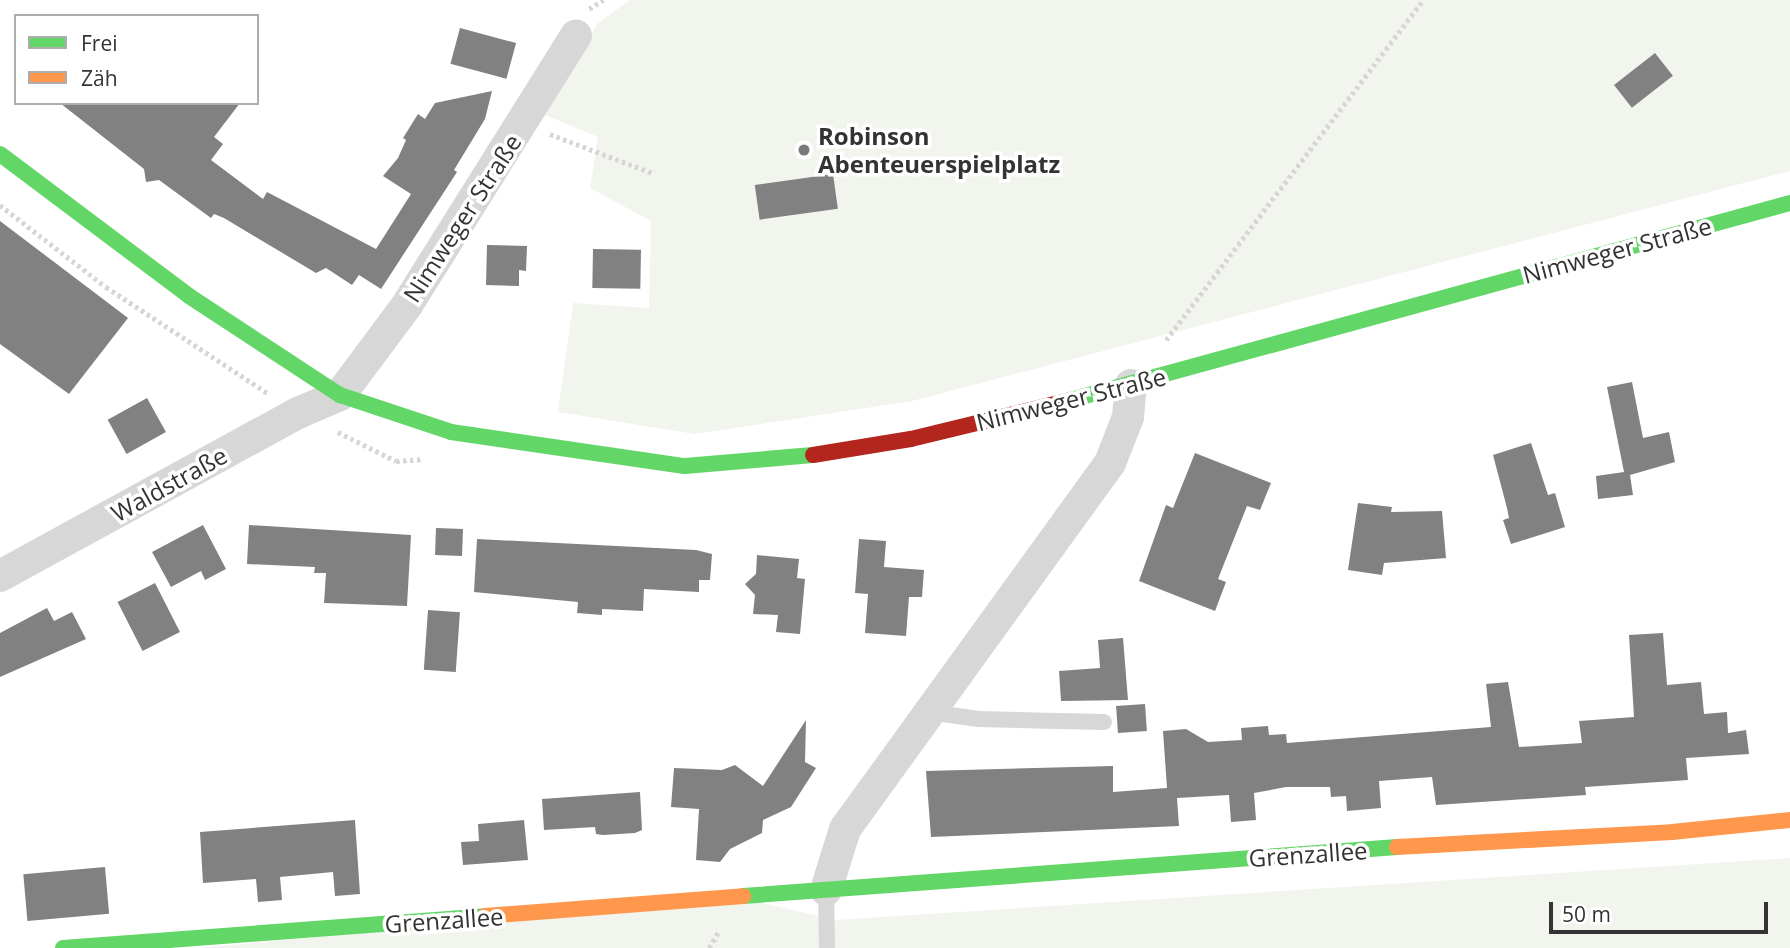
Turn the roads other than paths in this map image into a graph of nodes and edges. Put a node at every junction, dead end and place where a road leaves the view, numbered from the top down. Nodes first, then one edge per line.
1 (576, 36) dead end
2 (0, 155) edge
3 (1790, 204) edge
4 (1131, 385) junction
5 (340, 395) junction
6 (0, 576) edge
7 (929, 712) junction
8 (1104, 722) dead end
9 (1790, 820) edge
10 (826, 890) junction
11 (63, 948) edge
12 (827, 948) edge

1 - 5 street, Nimweger Straße
2 - 5 main road, Nimweger Straße
3 - 4 main road, Nimweger Straße
4 - 5 main road, Nimweger Straße
4 - 7 street
5 - 6 street, Waldstraße
7 - 8 lane
7 - 10 street
9 - 10 main road, Grenzallee
10 - 11 main road, Grenzallee
10 - 12 lane

